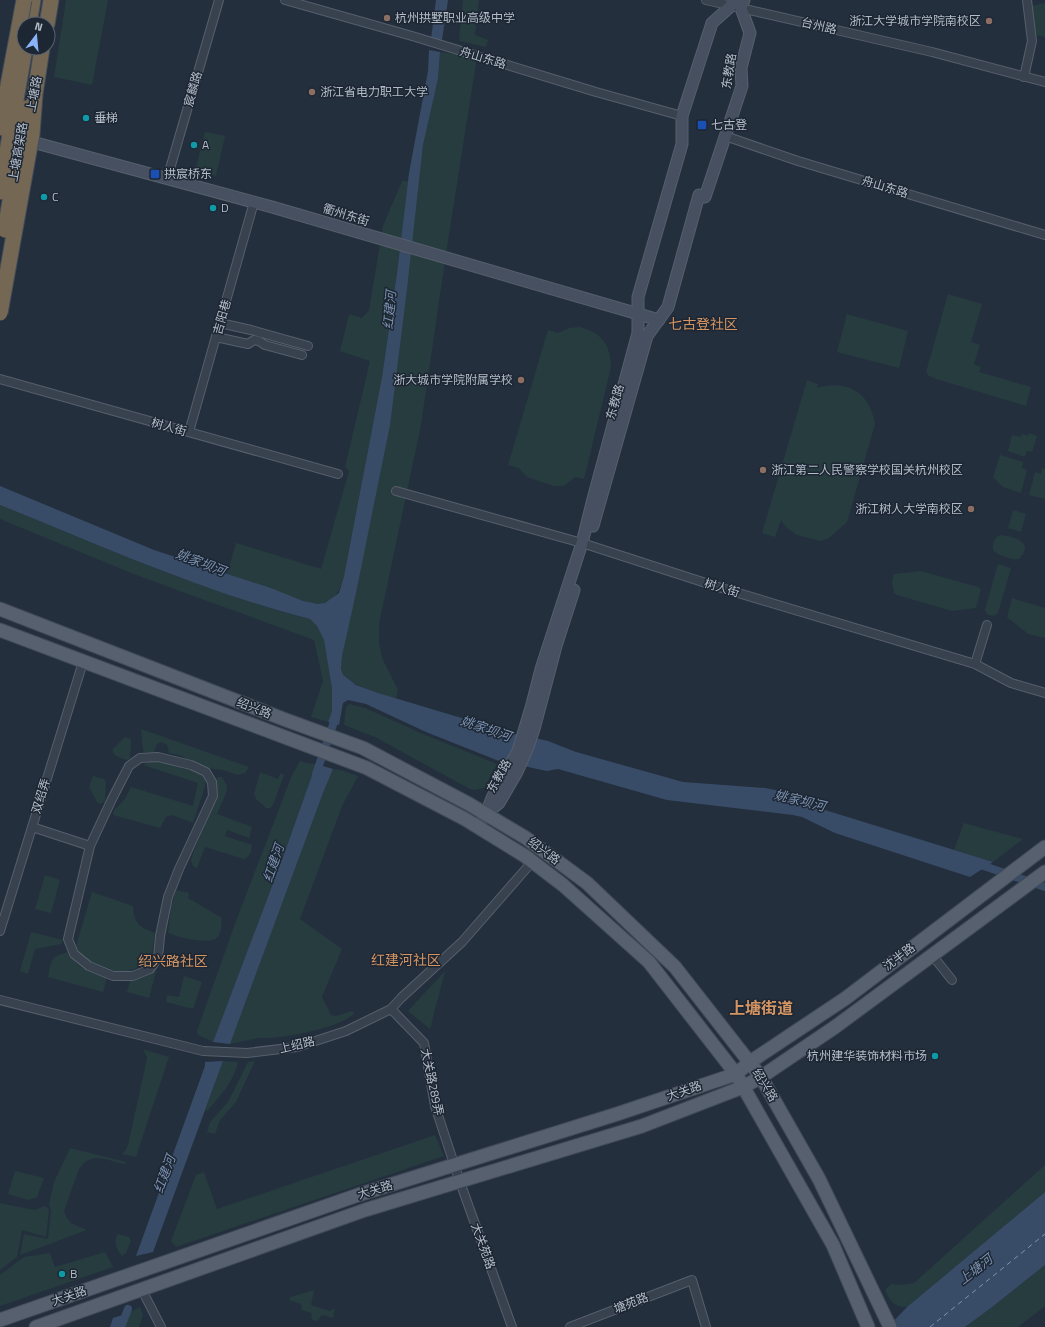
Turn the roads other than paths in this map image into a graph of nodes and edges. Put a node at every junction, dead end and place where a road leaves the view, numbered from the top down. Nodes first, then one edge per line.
1 (25, 0) edge
2 (33, 0) edge
3 (44, 0) edge
4 (52, 0) edge
5 (219, 0) edge
6 (285, 0) edge
7 (706, 0) edge
8 (1027, 0) edge
9 (737, 3) edge
10 (30, 16) edge
11 (41, 16) edge
12 (49, 16) edge
13 (24, 56) edge
14 (35, 56) edge
15 (41, 56) edge
16 (41, 56) edge
17 (1024, 77) junction
18 (1045, 82) edge
19 (682, 116) junction
20 (1, 133) edge
21 (725, 136) junction
22 (25, 140) junction
23 (0, 154) edge
24 (167, 178) junction
25 (0, 192) edge
26 (254, 202) junction
27 (1045, 235) edge
28 (0, 257) edge
29 (0, 281) edge
30 (0, 313) edge
31 (638, 314) junction
32 (659, 320) junction
33 (220, 323) junction
34 (216, 337) junction
35 (308, 346) dead end
36 (302, 355) dead end
37 (0, 379) edge
38 (189, 432) junction
39 (338, 474) dead end
40 (396, 491) dead end
41 (585, 544) junction
42 (0, 609) edge
43 (987, 625) dead end
44 (0, 630) edge
45 (82, 662) junction
46 (975, 664) junction
47 (1045, 693) edge
48 (486, 814) junction
49 (477, 826) junction
50 (32, 827) junction
51 (90, 846) junction
52 (1045, 847) edge
53 (532, 862) junction
54 (1036, 878) edge
55 (0, 931) edge
56 (932, 955) junction
57 (952, 980) dead end
58 (0, 1000) edge
59 (391, 1008) junction
60 (750, 1062) junction
61 (736, 1074) junction
62 (761, 1077) junction
63 (743, 1087) junction
64 (454, 1165) junction
65 (460, 1182) junction
66 (142, 1290) junction
67 (0, 1320) edge
68 (888, 1321) edge
69 (36, 1327) edge
70 (161, 1327) edge
71 (512, 1327) edge
72 (570, 1327) edge
73 (706, 1327) edge
74 (868, 1327) edge

1 - 20 highway, bridge
2 - 10 highway
3 - 11 highway
4 - 12 highway
5 - 24 street, 宸麟路
6 - 19 street, 舟山东路
7 - 9 street, 台州路
8 - 17 street
9 - 17 street, 台州路
9 - 19 street, 东教路
9 - 21 street, 东教路
13 - 25 highway, 上塘高架路, bridge
14 - 28 highway, 上塘高架路, bridge
15 - 22 main road, 上塘路
16 - 30 highway, bridge
17 - 18 street, 台州路
19 - 31 street, 东教路
20 - 22 street
20 - 23 main road
21 - 27 street, 舟山东路
21 - 32 street, 东教路
22 - 24 street, 衢州东街
22 - 29 main road, 上塘路
24 - 26 street, 衢州东街
26 - 31 street, 衢州东街
26 - 33 street, 吉阳巷
31 - 32 street, 衢州东街
31 - 41 street, 东教路
32 - 41 street, 东教路
33 - 34 street, 吉阳巷
33 - 35 street
34 - 36 street
34 - 38 street, 吉阳巷
37 - 38 street, 树人街
38 - 39 street, 树人街
40 - 41 street, 树人街
41 - 46 street, 树人街
41 - 48 street, 东教路
42 - 48 main road, 绍兴路
43 - 46 street
44 - 45 main road, 绍兴路
45 - 49 main road, 绍兴路
45 - 50 street, 双绍弄
46 - 47 street, 树人街
48 - 49 street, 东教路
48 - 60 main road, 绍兴路
49 - 53 main road, 绍兴路
50 - 51 street
50 - 55 street, 双绍弄
51 - 51 street
52 - 60 main road, 沈半路
53 - 59 street, 上绍路
53 - 61 main road, 绍兴路
54 - 56 main road, 沈半路
56 - 57 street
56 - 62 main road, 沈半路
58 - 59 street, 上绍路
59 - 64 street, 大关路289弄
60 - 61 main road, 大关路
60 - 62 main road, 绍兴路
61 - 63 main road, 绍兴路
61 - 64 main road, 大关路
62 - 63 main road, 大关路
62 - 68 main road, 绍兴路
63 - 65 main road, 大关路
63 - 74 main road, 绍兴路
64 - 65 street, 大关苑路
64 - 67 main road, 大关路
65 - 66 main road, 大关路
65 - 71 street, 大关苑路
66 - 69 main road, 大关路
66 - 70 street
72 - 73 street, 塘苑路

